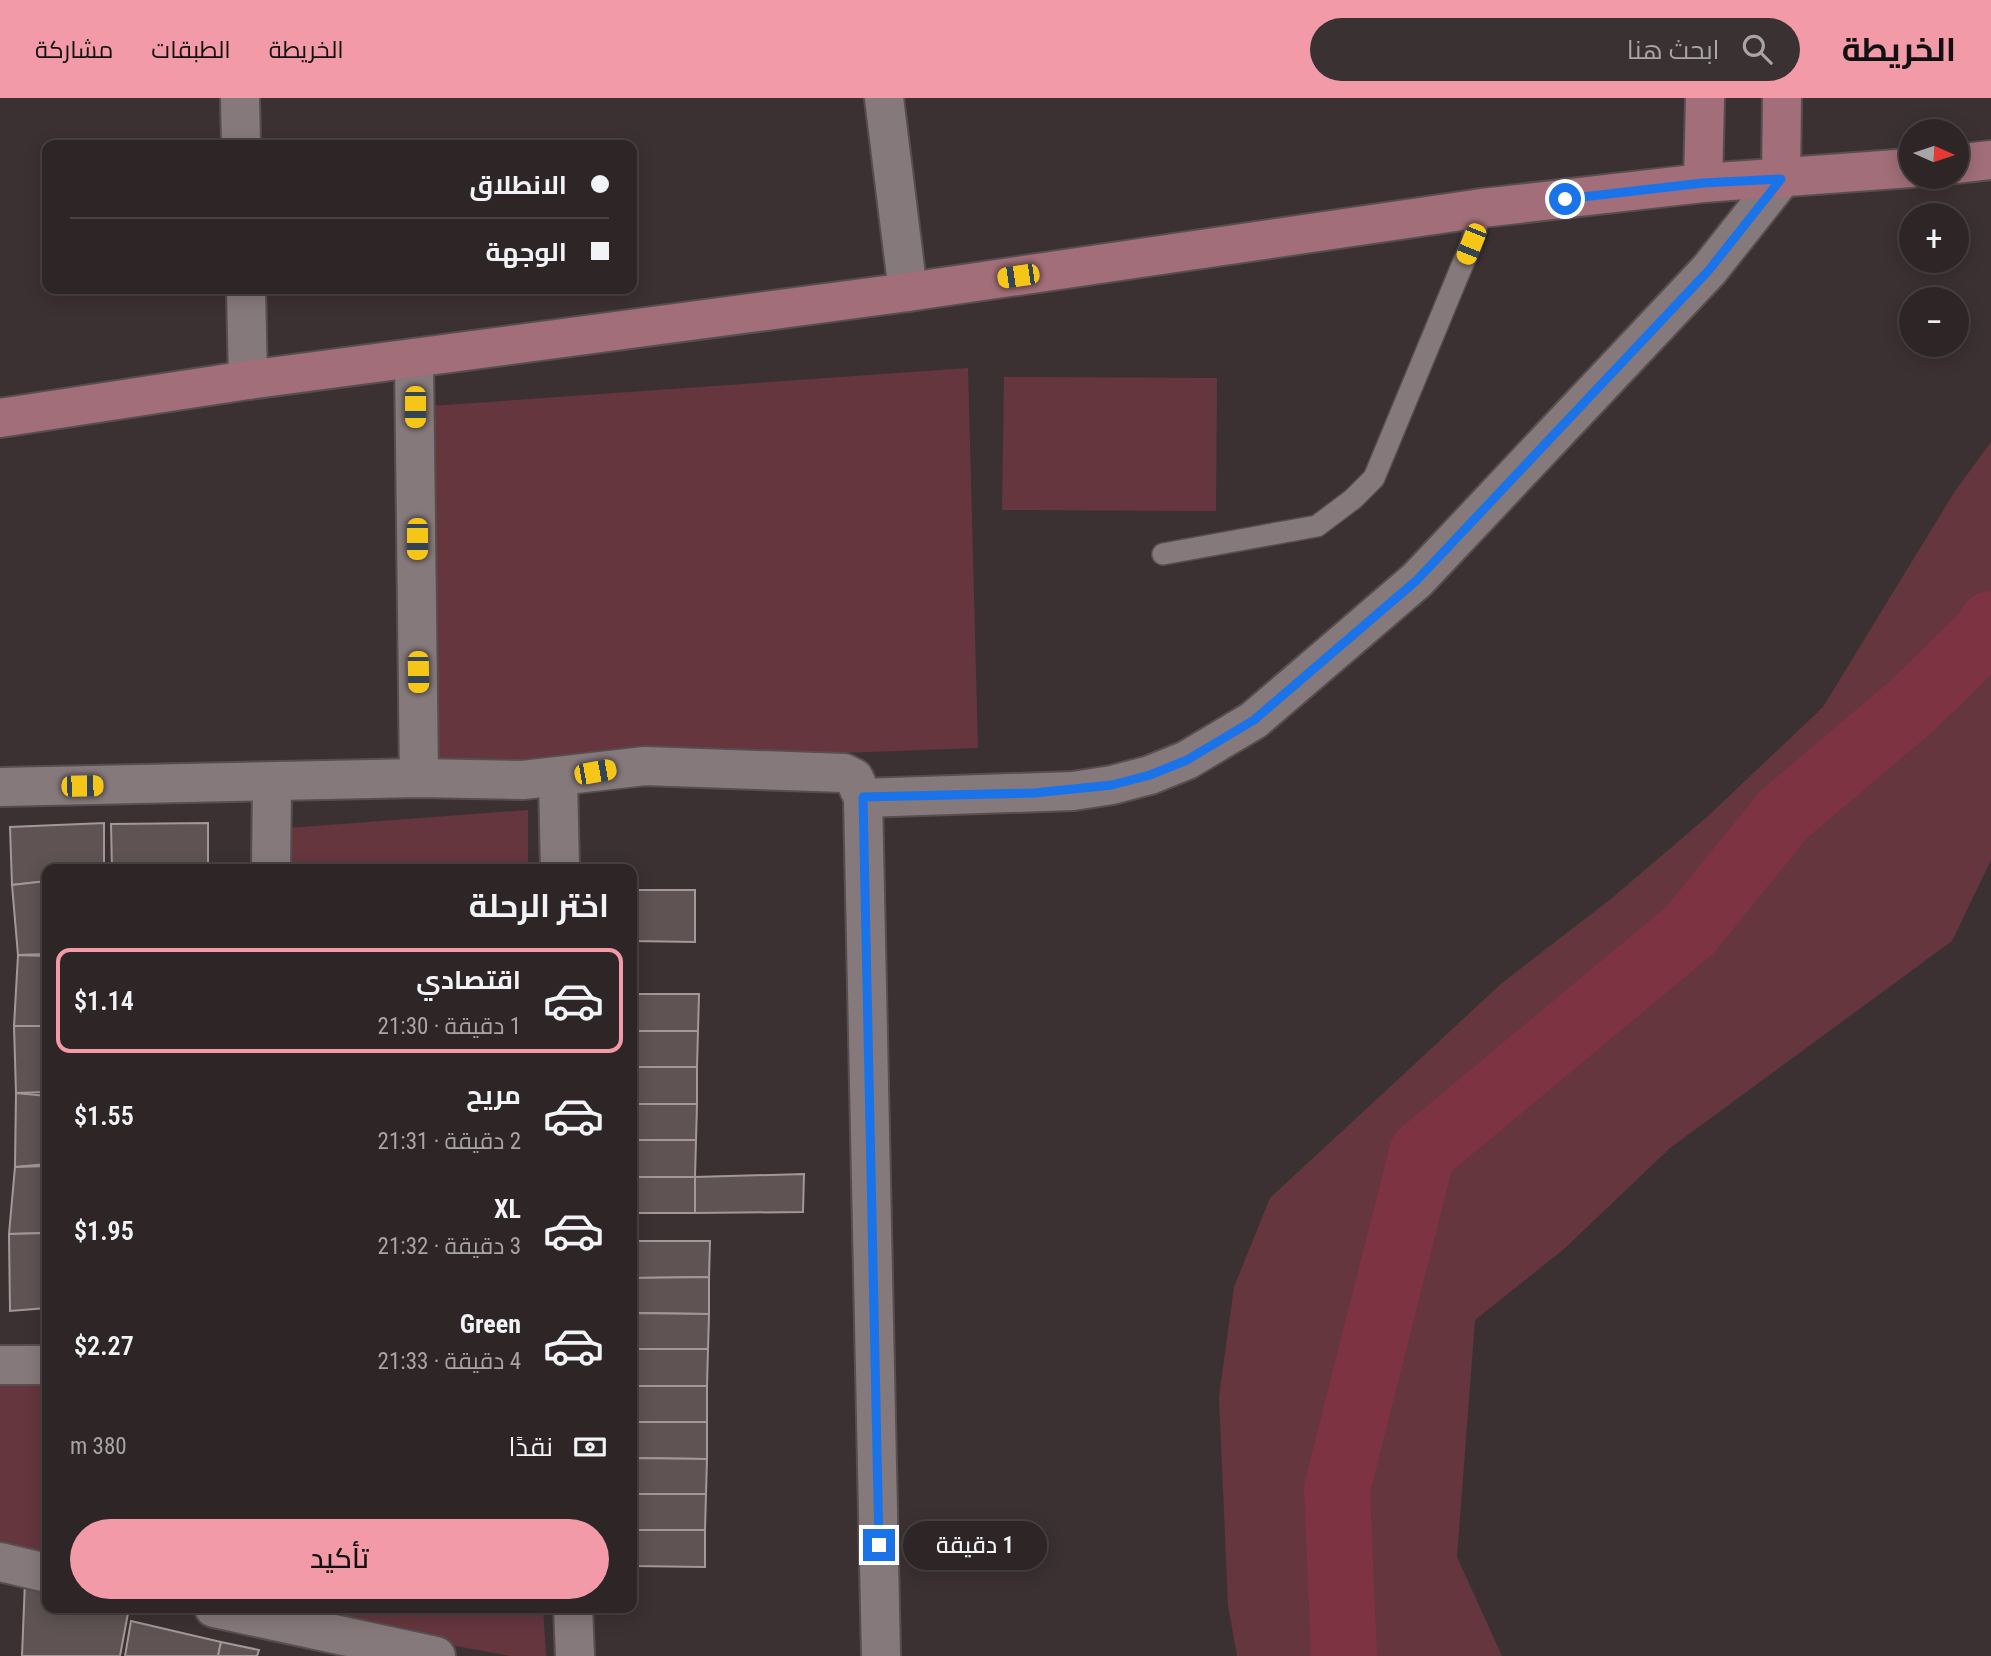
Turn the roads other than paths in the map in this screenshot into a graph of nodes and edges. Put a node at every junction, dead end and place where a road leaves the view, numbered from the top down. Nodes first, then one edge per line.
1 (240, 98) edge
2 (884, 98) edge
3 (1705, 98) edge
4 (1782, 98) edge
5 (241, 140) edge
6 (1899, 169) edge
7 (1781, 179) junction
8 (1703, 183) junction
9 (1482, 208) junction
10 (908, 292) junction
11 (246, 294) edge
12 (414, 360) junction
13 (248, 380) junction
14 (0, 418) edge
15 (1163, 554) dead end
16 (419, 778) junction
17 (558, 778) junction
18 (272, 783) junction
19 (0, 788) edge
20 (863, 797) junction
21 (271, 864) edge
22 (560, 864) edge
23 (0, 1365) edge
24 (42, 1365) edge
25 (0, 1562) edge
26 (42, 1572) edge
27 (237, 1613) edge
28 (573, 1613) edge
29 (436, 1656) edge
30 (575, 1656) edge
31 (881, 1656) edge

1 - 5 street
2 - 10 street
3 - 8 street
4 - 7 street
6 - 7 street
7 - 8 street
7 - 20 street
8 - 9 street
9 - 10 street
9 - 15 lane
10 - 12 street
11 - 13 street
12 - 13 street
12 - 16 street
13 - 14 street
16 - 17 street
16 - 18 street
17 - 20 street
17 - 22 street
18 - 19 street
18 - 21 street
20 - 31 street
23 - 24 street
25 - 26 street
27 - 29 street
28 - 30 street

